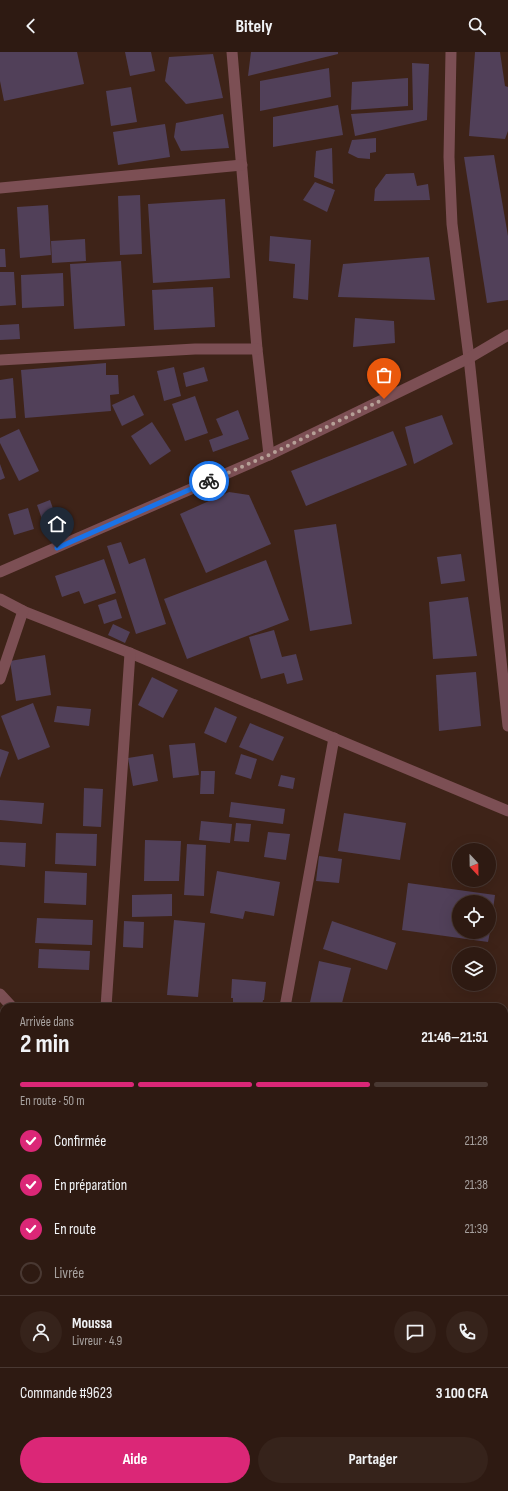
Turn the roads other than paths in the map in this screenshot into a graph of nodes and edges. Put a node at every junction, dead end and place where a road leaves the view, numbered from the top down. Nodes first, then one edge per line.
1 (232, 52) edge
2 (451, 52) edge
3 (242, 165) junction
4 (0, 188) edge
5 (508, 335) edge
6 (257, 349) junction
7 (469, 358) junction
8 (0, 360) edge
9 (269, 455) junction
10 (0, 572) edge
11 (0, 599) edge
12 (23, 611) junction
13 (130, 653) junction
14 (0, 679) edge
15 (508, 726) edge
16 (334, 738) junction
17 (508, 812) edge
18 (0, 994) edge
19 (8, 1003) edge
20 (106, 1003) edge
21 (286, 1003) edge

1 - 3 street
2 - 7 street
3 - 4 street
3 - 6 street
5 - 7 street
6 - 8 street
6 - 9 street
7 - 9 street
7 - 15 street
9 - 10 street
11 - 12 street
12 - 13 street
12 - 14 street
13 - 16 street
13 - 20 street
16 - 17 street
16 - 21 street
18 - 19 street

